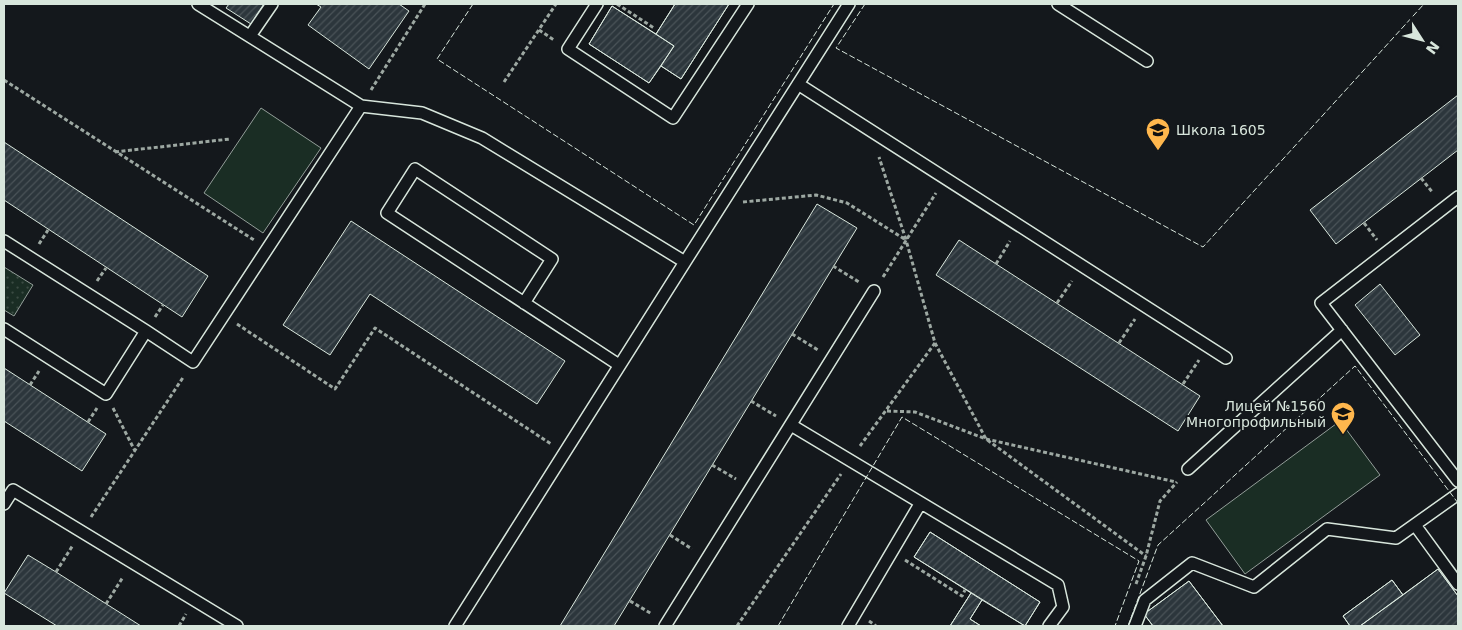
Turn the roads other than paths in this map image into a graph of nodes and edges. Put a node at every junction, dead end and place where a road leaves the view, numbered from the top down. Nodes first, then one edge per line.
1 (198, 4) edge
2 (272, 4) edge
3 (597, 4) edge
4 (748, 4) edge
5 (849, 4) edge
6 (1058, 4) edge
7 (217, 9) edge
8 (250, 36) junction
9 (1147, 61) dead end
10 (798, 84) junction
11 (361, 106) junction
12 (1458, 197) edge
13 (4, 241) edge
14 (685, 262) junction
15 (874, 291) road end
16 (524, 303) junction
17 (4, 329) edge
18 (1342, 330) junction
19 (146, 331) junction
20 (1226, 358) dead end
21 (619, 365) junction
22 (790, 425) junction
23 (1454, 466) edge
24 (1188, 469) road end
25 (1458, 481) edge
26 (1458, 494) edge
27 (5, 499) edge
28 (920, 504) junction
29 (1415, 525) junction
30 (1458, 584) edge
31 (666, 625) edge
32 (237, 626) edge
33 (455, 626) edge
34 (848, 626) edge
35 (1050, 626) edge
36 (1135, 626) edge

1 - 7 lane
2 - 8 lane
3 - 4 lane
5 - 10 lane
6 - 9 lane
7 - 8 lane
8 - 11 lane
10 - 14 lane
10 - 20 lane
11 - 14 lane
11 - 19 lane
12 - 18 lane
13 - 19 lane
14 - 21 lane
15 - 22 lane
16 - 16 lane
16 - 21 lane
17 - 19 lane
18 - 23 lane
18 - 24 lane
21 - 33 lane
22 - 28 lane
22 - 31 lane
23 - 25 lane
26 - 29 lane
27 - 32 lane
28 - 34 lane
28 - 35 lane
29 - 30 lane
29 - 36 lane

